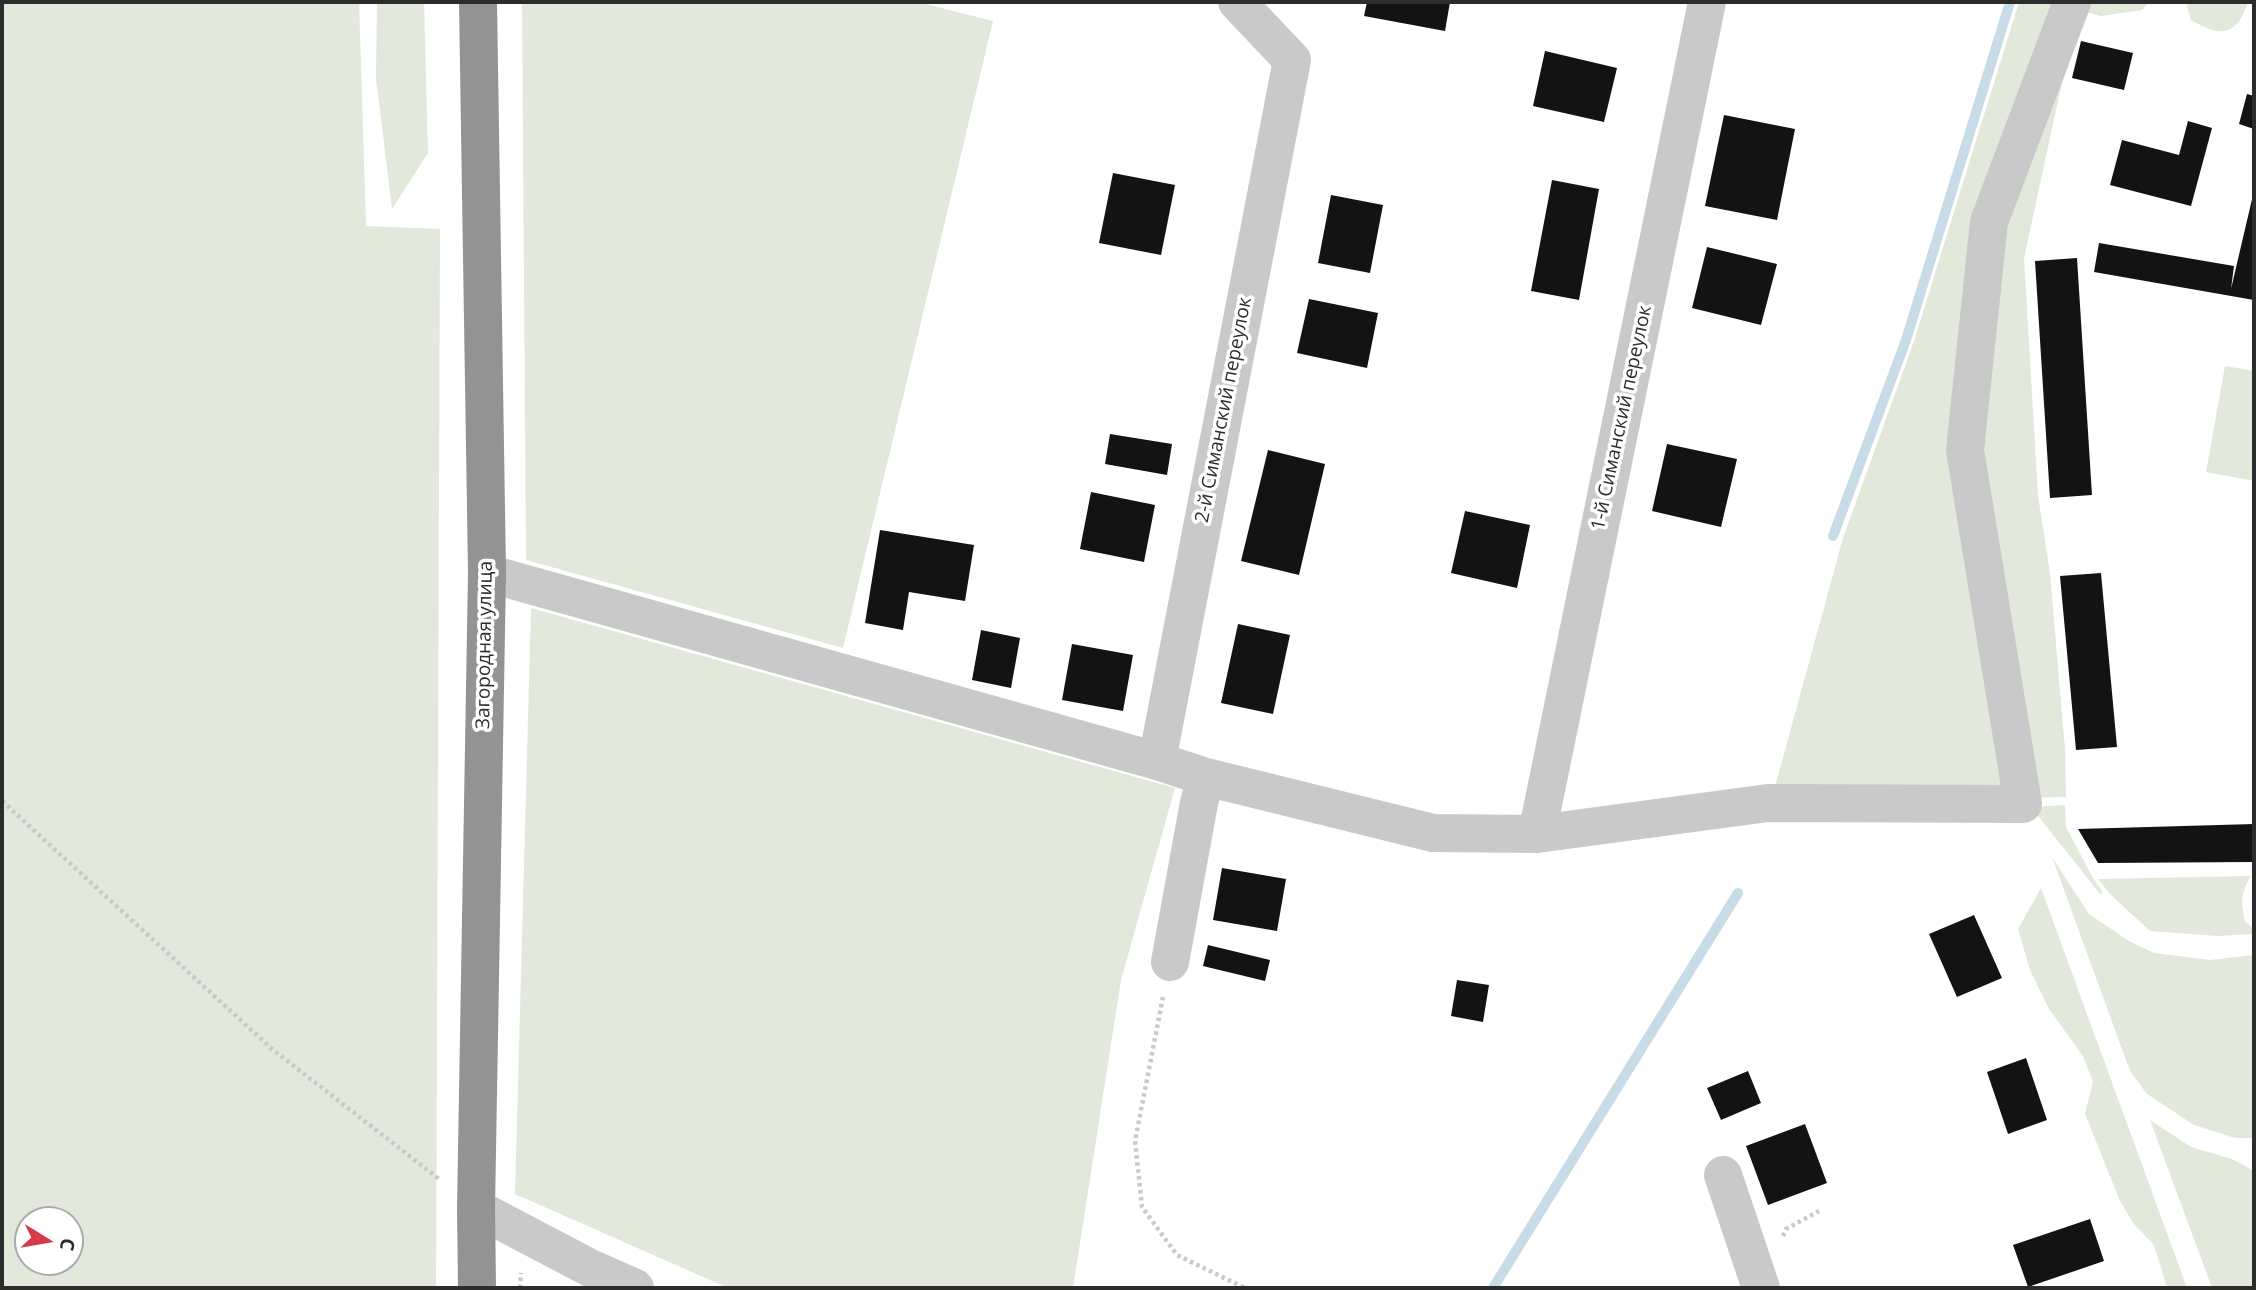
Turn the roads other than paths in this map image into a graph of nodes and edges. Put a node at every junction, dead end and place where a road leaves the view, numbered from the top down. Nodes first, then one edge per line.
1 (478, 2) edge
2 (1237, 2) edge
3 (1707, 2) edge
4 (2072, 2) edge
5 (487, 573) junction
6 (1157, 761) junction
7 (1206, 777) junction
8 (1537, 834) junction
9 (1170, 962) road end
10 (1723, 1175) dead end
11 (475, 1208) junction
12 (477, 1288) edge
13 (635, 1288) edge
14 (1761, 1288) edge

1 - 5 highway, Загородная улица
2 - 6 street, 2-й Симанский переулок
3 - 8 street, 1-й Симанский переулок
4 - 8 street
5 - 6 street
5 - 11 highway, Загородная улица
6 - 7 street
7 - 8 street
7 - 9 street
10 - 14 street
11 - 12 highway, Загородная улица
11 - 13 street

